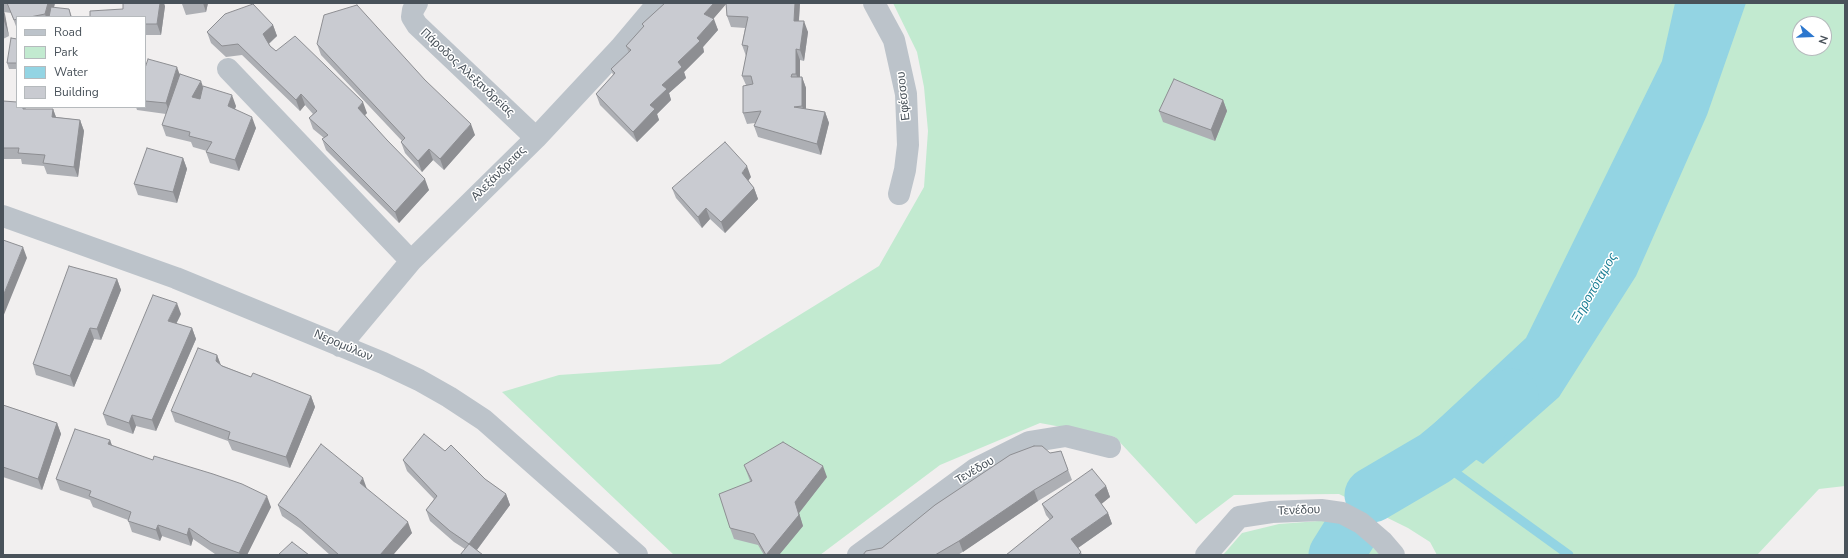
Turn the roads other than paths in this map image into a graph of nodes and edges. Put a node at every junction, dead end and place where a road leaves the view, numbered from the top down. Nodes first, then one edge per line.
1 (417, 3) edge
2 (658, 3) edge
3 (874, 3) edge
4 (228, 69) dead end
5 (536, 138) junction
6 (900, 194) dead end
7 (3, 216) edge
8 (412, 261) junction
9 (340, 346) junction
10 (1110, 447) dead end
11 (637, 555) edge
12 (858, 555) edge
13 (1206, 555) edge
14 (1394, 555) edge

1 - 5 street, Πάροδος Αλεξανδρείας
2 - 5 street, Αλεξάνδρειας
3 - 6 street, Εφέσσου
4 - 8 street
5 - 8 street, Αλεξάνδρειας
7 - 9 street, Νερομύλων
8 - 9 street, Αλεξάνδρειας
9 - 11 street, Νερομύλων
10 - 12 street, Τενέδου
13 - 14 street, Τενέδου

